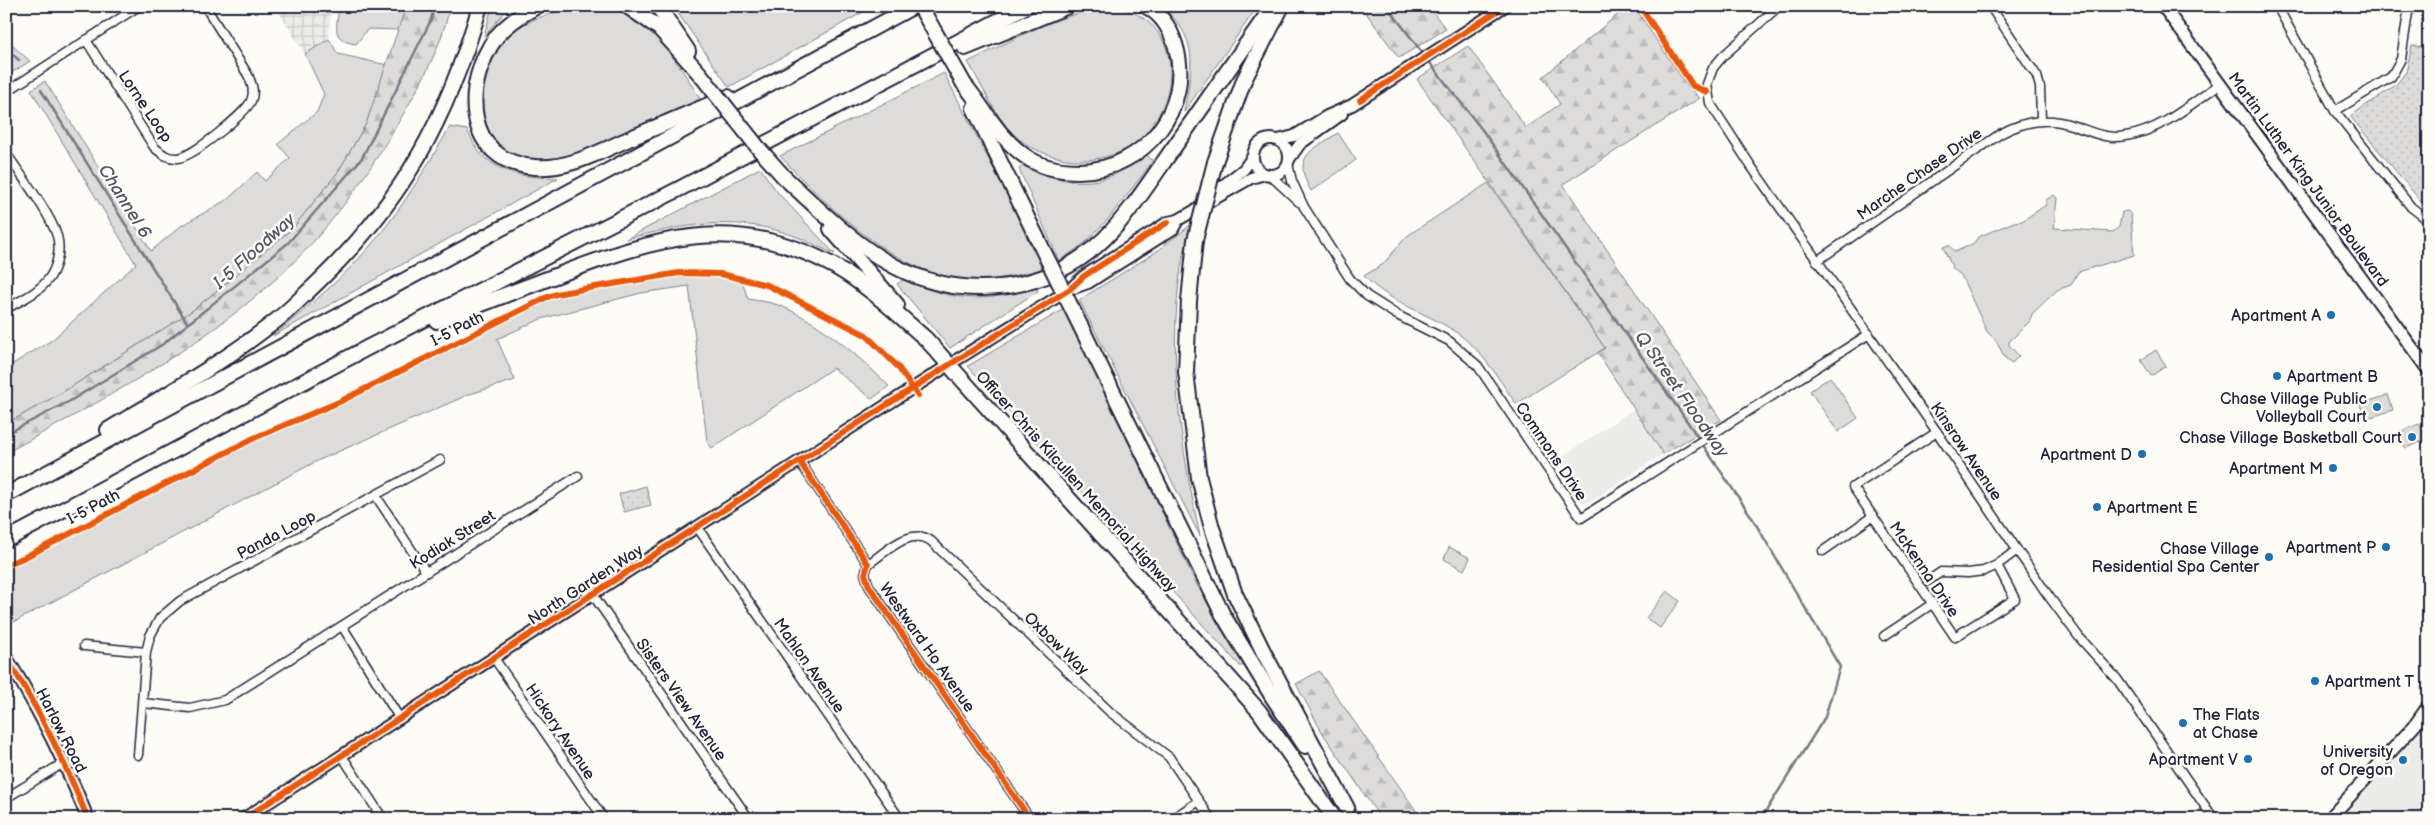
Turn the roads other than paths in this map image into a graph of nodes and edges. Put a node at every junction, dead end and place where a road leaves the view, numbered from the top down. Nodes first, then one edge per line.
1 (139, 6) edge
2 (204, 6) edge
3 (480, 6) edge
4 (536, 6) edge
5 (626, 6) edge
6 (658, 6) edge
7 (914, 6) edge
8 (920, 6) edge
9 (1026, 6) edge
10 (1068, 6) edge
11 (1146, 6) edge
12 (1273, 6) edge
13 (1282, 6) edge
14 (1506, 6) edge
15 (1779, 6) edge
16 (1990, 6) edge
17 (2163, 6) edge
18 (2277, 6) edge
19 (2408, 6) edge
20 (86, 40) junction
21 (805, 64) junction
22 (700, 74) junction
23 (897, 75) junction
24 (964, 84) junction
25 (2220, 84) junction
26 (6, 92) edge
27 (1352, 105) junction
28 (2335, 111) junction
29 (2041, 120) junction
30 (1278, 140) junction
31 (6, 153) edge
32 (1253, 156) junction
33 (1289, 161) junction
34 (1268, 174) junction
35 (785, 178) junction
36 (1304, 207) junction
37 (1197, 208) junction
38 (1178, 220) junction
39 (2429, 221) edge
40 (1817, 260) junction
41 (1059, 296) dead end
42 (6, 309) edge
43 (1869, 334) junction
44 (926, 339) junction
45 (367, 348) junction
46 (958, 359) dead end
47 (2428, 368) edge
48 (940, 370) dead end
49 (1937, 432) junction
50 (440, 460) dead end
51 (800, 462) junction
52 (578, 476) dead end
53 (6, 495) edge
54 (376, 496) junction
55 (1873, 516) junction
56 (698, 527) junction
57 (6, 540) edge
58 (1824, 550) dead end
59 (2017, 550) junction
60 (868, 564) junction
61 (1997, 565) junction
62 (426, 572) junction
63 (1928, 581) dead end
64 (594, 595) junction
65 (1932, 604) junction
66 (342, 626) junction
67 (1884, 636) dead end
68 (84, 646) dead end
69 (146, 652) junction
70 (6, 657) edge
71 (494, 658) junction
72 (142, 703) junction
73 (2429, 705) edge
74 (400, 719) junction
75 (138, 755) dead end
76 (342, 756) junction
77 (64, 762) junction
78 (6, 798) edge
79 (1199, 801) junction
80 (1351, 813) edge
81 (88, 819) edge
82 (243, 819) edge
83 (383, 819) edge
84 (441, 819) edge
85 (462, 819) edge
86 (604, 819) edge
87 (749, 819) edge
88 (900, 819) edge
89 (1030, 819) edge
90 (1172, 819) edge
91 (1211, 819) edge
92 (1335, 819) edge
93 (2214, 819) edge
94 (2329, 819) edge

1 - 20 street
2 - 20 street, Lorne Loop
3 - 53 highway
4 - 21 highway
5 - 22 highway
6 - 22 highway, Officer Chris Kilcullen Memorial Highway
7 - 21 highway
8 - 24 highway, Officer Chris Kilcullen Memorial Highway, bridge
9 - 23 highway
10 - 23 highway
11 - 24 highway
12 - 35 highway
13 - 80 highway, bridge
14 - 27 street
15 - 40 street, Kinsrow Avenue
16 - 29 street
17 - 25 main road, Martin Luther King Junior Boulevard
18 - 28 street
19 - 28 street
20 - 26 street
21 - 53 highway
22 - 35 highway, Officer Chris Kilcullen Memorial Highway, bridge
23 - 45 highway
24 - 80 highway, Officer Chris Kilcullen Memorial Highway, bridge
25 - 29 street, Marche Chase Drive
25 - 47 main road, Martin Luther King Junior Boulevard
27 - 30 street
27 - 33 street
28 - 39 street
29 - 40 street, Marche Chase Drive
30 - 32 street
30 - 33 street
31 - 42 street
32 - 34 street
32 - 37 street
33 - 34 street
33 - 36 street, Commons Drive
34 - 36 street, Commons Drive
34 - 37 street
35 - 44 highway, Officer Chris Kilcullen Memorial Highway
36 - 43 street, Commons Drive
37 - 38 street
38 - 38 street
40 - 43 street, Kinsrow Avenue
41 - 46 street
43 - 49 street, Kinsrow Avenue
44 - 45 highway
44 - 92 highway, Officer Chris Kilcullen Memorial Highway, bridge
45 - 57 highway
48 - 51 street, North Garden Way
49 - 55 street, McKenna Drive
49 - 59 street, Kinsrow Avenue
50 - 54 street, Panda Loop
51 - 56 street, North Garden Way
51 - 60 street, Westward Ho Avenue
52 - 62 street, Kodiak Street
54 - 62 street
54 - 69 street, Panda Loop
55 - 58 street
55 - 65 street, McKenna Drive
56 - 64 street, North Garden Way
56 - 88 street, Mahlon Avenue
59 - 61 street
59 - 93 street, Kinsrow Avenue
60 - 79 street, Oxbow Way
60 - 89 street, Westward Ho Avenue
61 - 63 street
61 - 65 street, McKenna Drive
62 - 66 street, Kodiak Street
64 - 71 street, North Garden Way
64 - 87 street, Sisters View Avenue
65 - 67 street
66 - 72 street, Kodiak Street
66 - 74 street
68 - 69 street
69 - 72 street, Panda Loop
70 - 77 main road, Harlow Road
71 - 74 street, North Garden Way
71 - 86 street, Hickory Avenue
72 - 75 street, Panda Loop
73 - 94 main road
74 - 76 street, North Garden Way
76 - 82 street, North Garden Way
76 - 83 street
77 - 78 street
77 - 81 main road, Harlow Road
79 - 90 street
79 - 91 street, Oxbow Way
84 - 85 street

